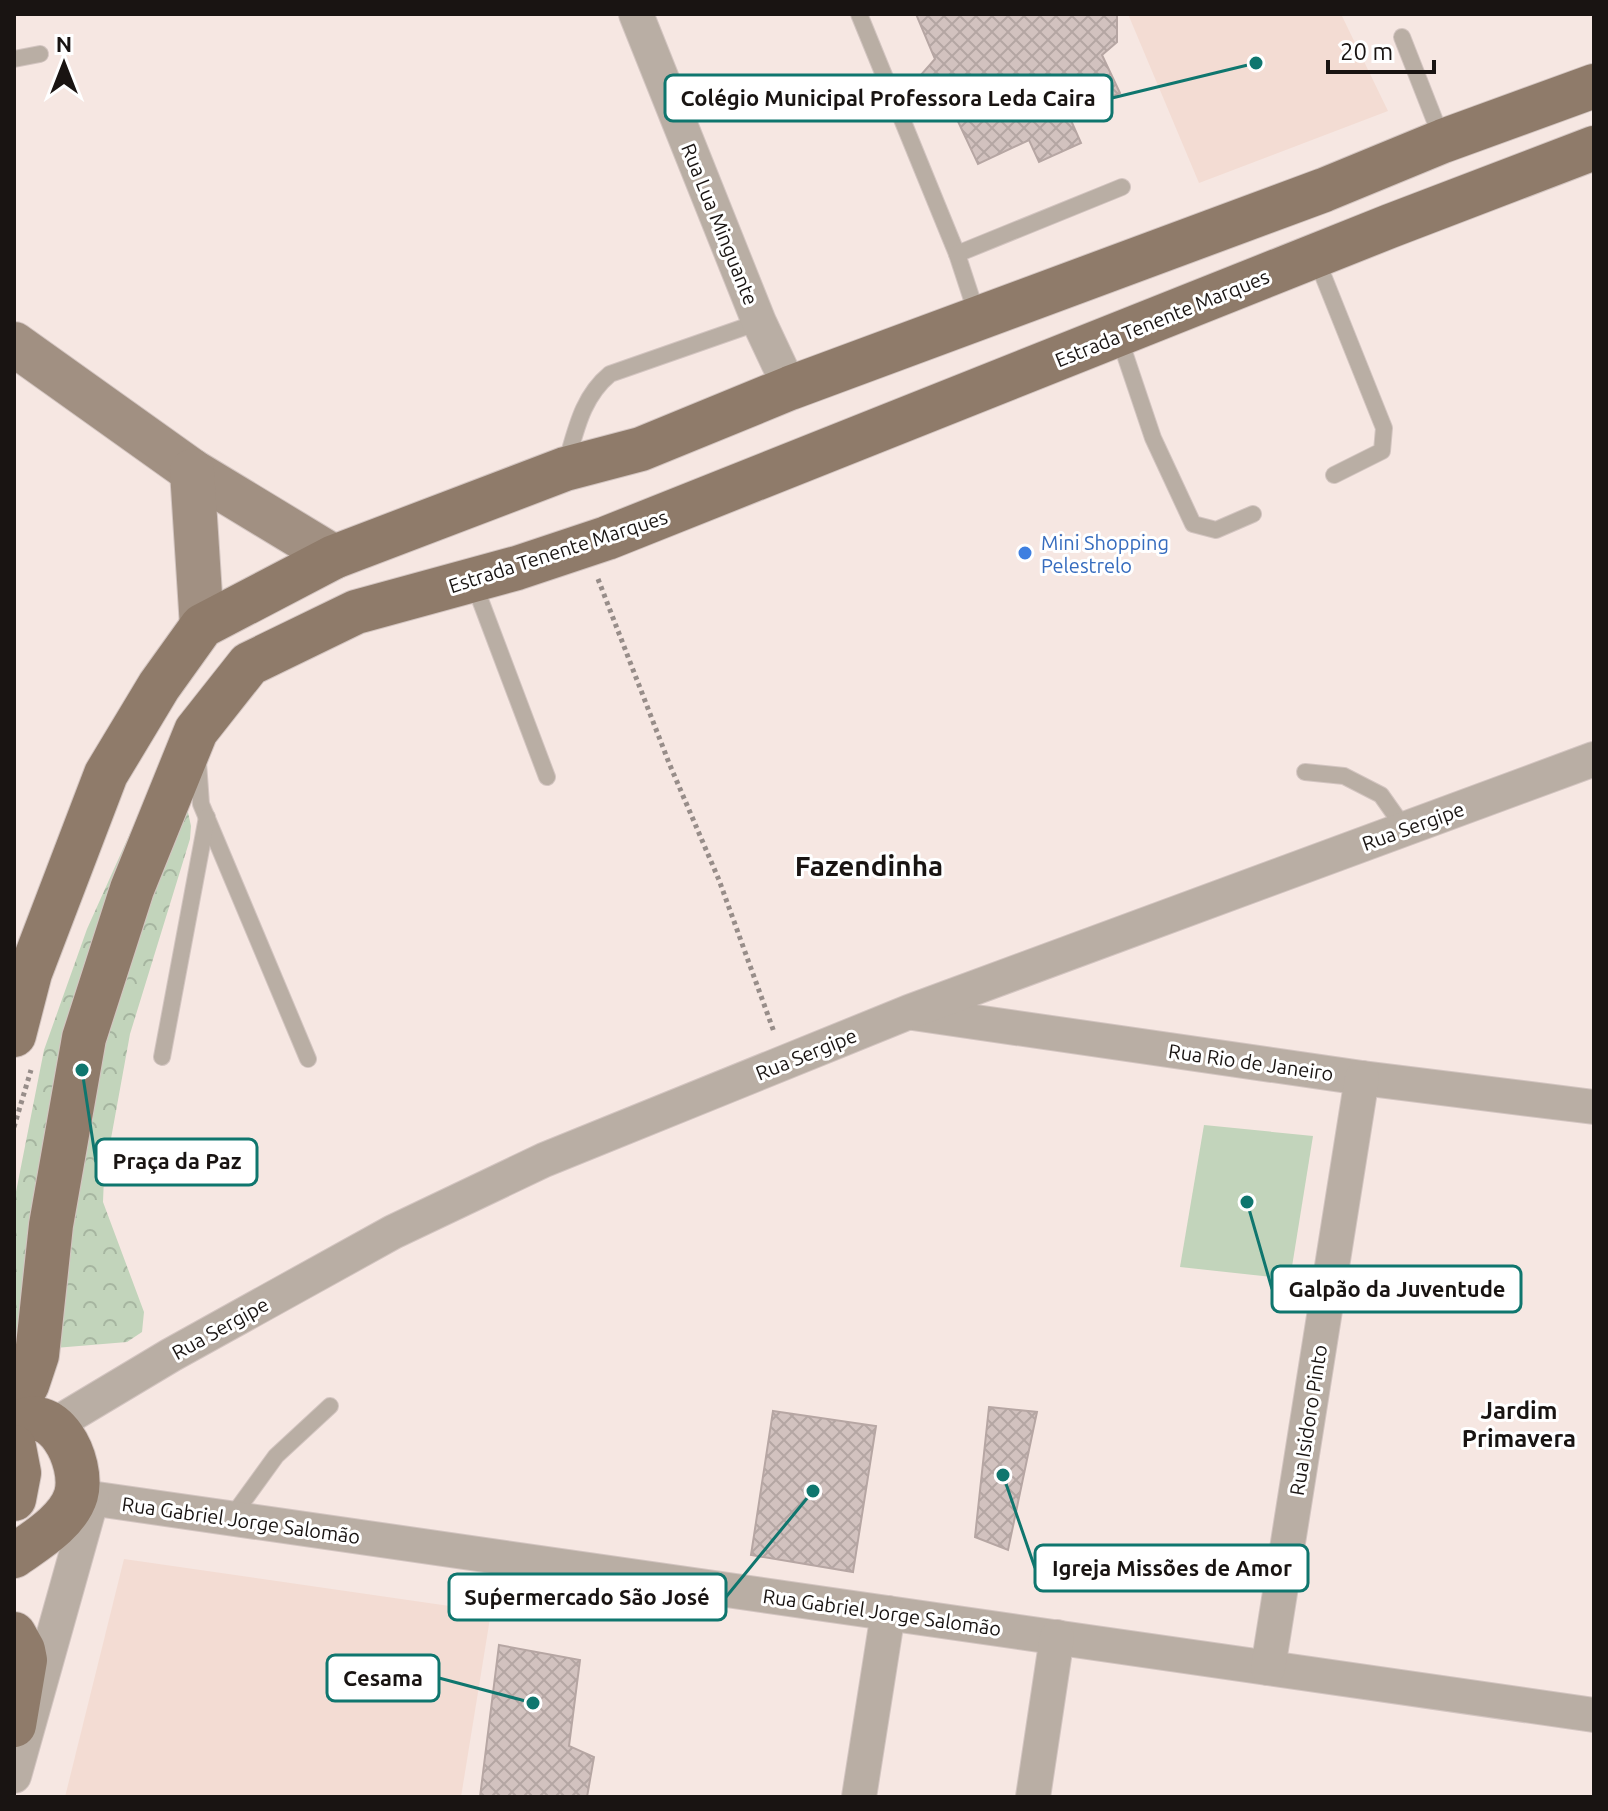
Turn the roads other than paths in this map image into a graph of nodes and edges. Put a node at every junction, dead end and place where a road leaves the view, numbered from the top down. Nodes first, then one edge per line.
1 (636, 14) edge
2 (859, 14) edge
3 (1402, 37) dead end
4 (40, 54) dead end
5 (14, 59) edge
6 (1594, 86) edge
7 (1443, 141) junction
8 (1594, 148) edge
9 (1122, 187) dead end
10 (957, 254) junction
11 (1315, 257) junction
12 (978, 318) junction
13 (759, 322) junction
14 (1119, 336) junction
15 (14, 344) edge
16 (790, 388) junction
17 (565, 469) junction
18 (192, 471) junction
19 (1334, 475) dead end
20 (1253, 514) dead end
21 (334, 557) junction
22 (473, 581) junction
23 (202, 626) junction
24 (196, 731) junction
25 (1594, 759) edge
26 (1305, 772) dead end
27 (547, 777) dead end
28 (207, 817) junction
29 (1405, 829) junction
30 (909, 1012) junction
31 (14, 1035) edge
32 (162, 1057) dead end
33 (308, 1059) dead end
34 (1362, 1078) junction
35 (1594, 1107) edge
36 (14, 1396) edge
37 (330, 1406) dead end
38 (34, 1425) edge
39 (14, 1447) edge
40 (84, 1497) junction
41 (14, 1499) edge
42 (231, 1518) junction
43 (19, 1548) edge
44 (888, 1613) junction
45 (14, 1634) edge
46 (1057, 1637) junction
47 (1268, 1668) junction
48 (1594, 1715) edge
49 (14, 1725) edge
50 (14, 1776) edge
51 (859, 1797) edge
52 (1033, 1797) edge

1 - 13 street, Rua Lua Minguante
2 - 10 lane
3 - 7 lane
4 - 5 lane
6 - 7 main road
7 - 12 main road
8 - 11 main road, Estrada Tenente Marques
9 - 10 lane
10 - 12 lane
11 - 14 main road, Estrada Tenente Marques
11 - 19 lane
12 - 16 main road
13 - 16 street, Rua Lua Minguante
13 - 17 lane
14 - 20 lane
14 - 22 main road, Estrada Tenente Marques
15 - 18 street
16 - 17 main road
17 - 21 main road
18 - 21 street
18 - 23 street
21 - 23 main road
22 - 24 main road, Estrada Tenente Marques
22 - 27 lane
23 - 31 main road
24 - 28 lane
24 - 36 main road, Estrada Tenente Marques
25 - 29 street, Rua Sergipe
26 - 29 lane
28 - 32 lane
28 - 33 lane
29 - 30 street, Rua Sergipe
30 - 34 street, Rua Rio de Janeiro
30 - 38 street, Rua Sergipe
34 - 35 street, Rua Rio de Janeiro
34 - 47 street, Rua Isidoro Pinto
37 - 42 lane
38 - 40 main road
39 - 41 main road
40 - 42 street, Rua Gabriel Jorge Salomão
40 - 43 main road
40 - 50 street
42 - 44 street, Rua Gabriel Jorge Salomão
44 - 46 street, Rua Gabriel Jorge Salomão
44 - 51 street
45 - 49 main road
46 - 47 street, Rua Gabriel Jorge Salomão
46 - 52 street
47 - 48 street, Rua Gabriel Jorge Salomão

